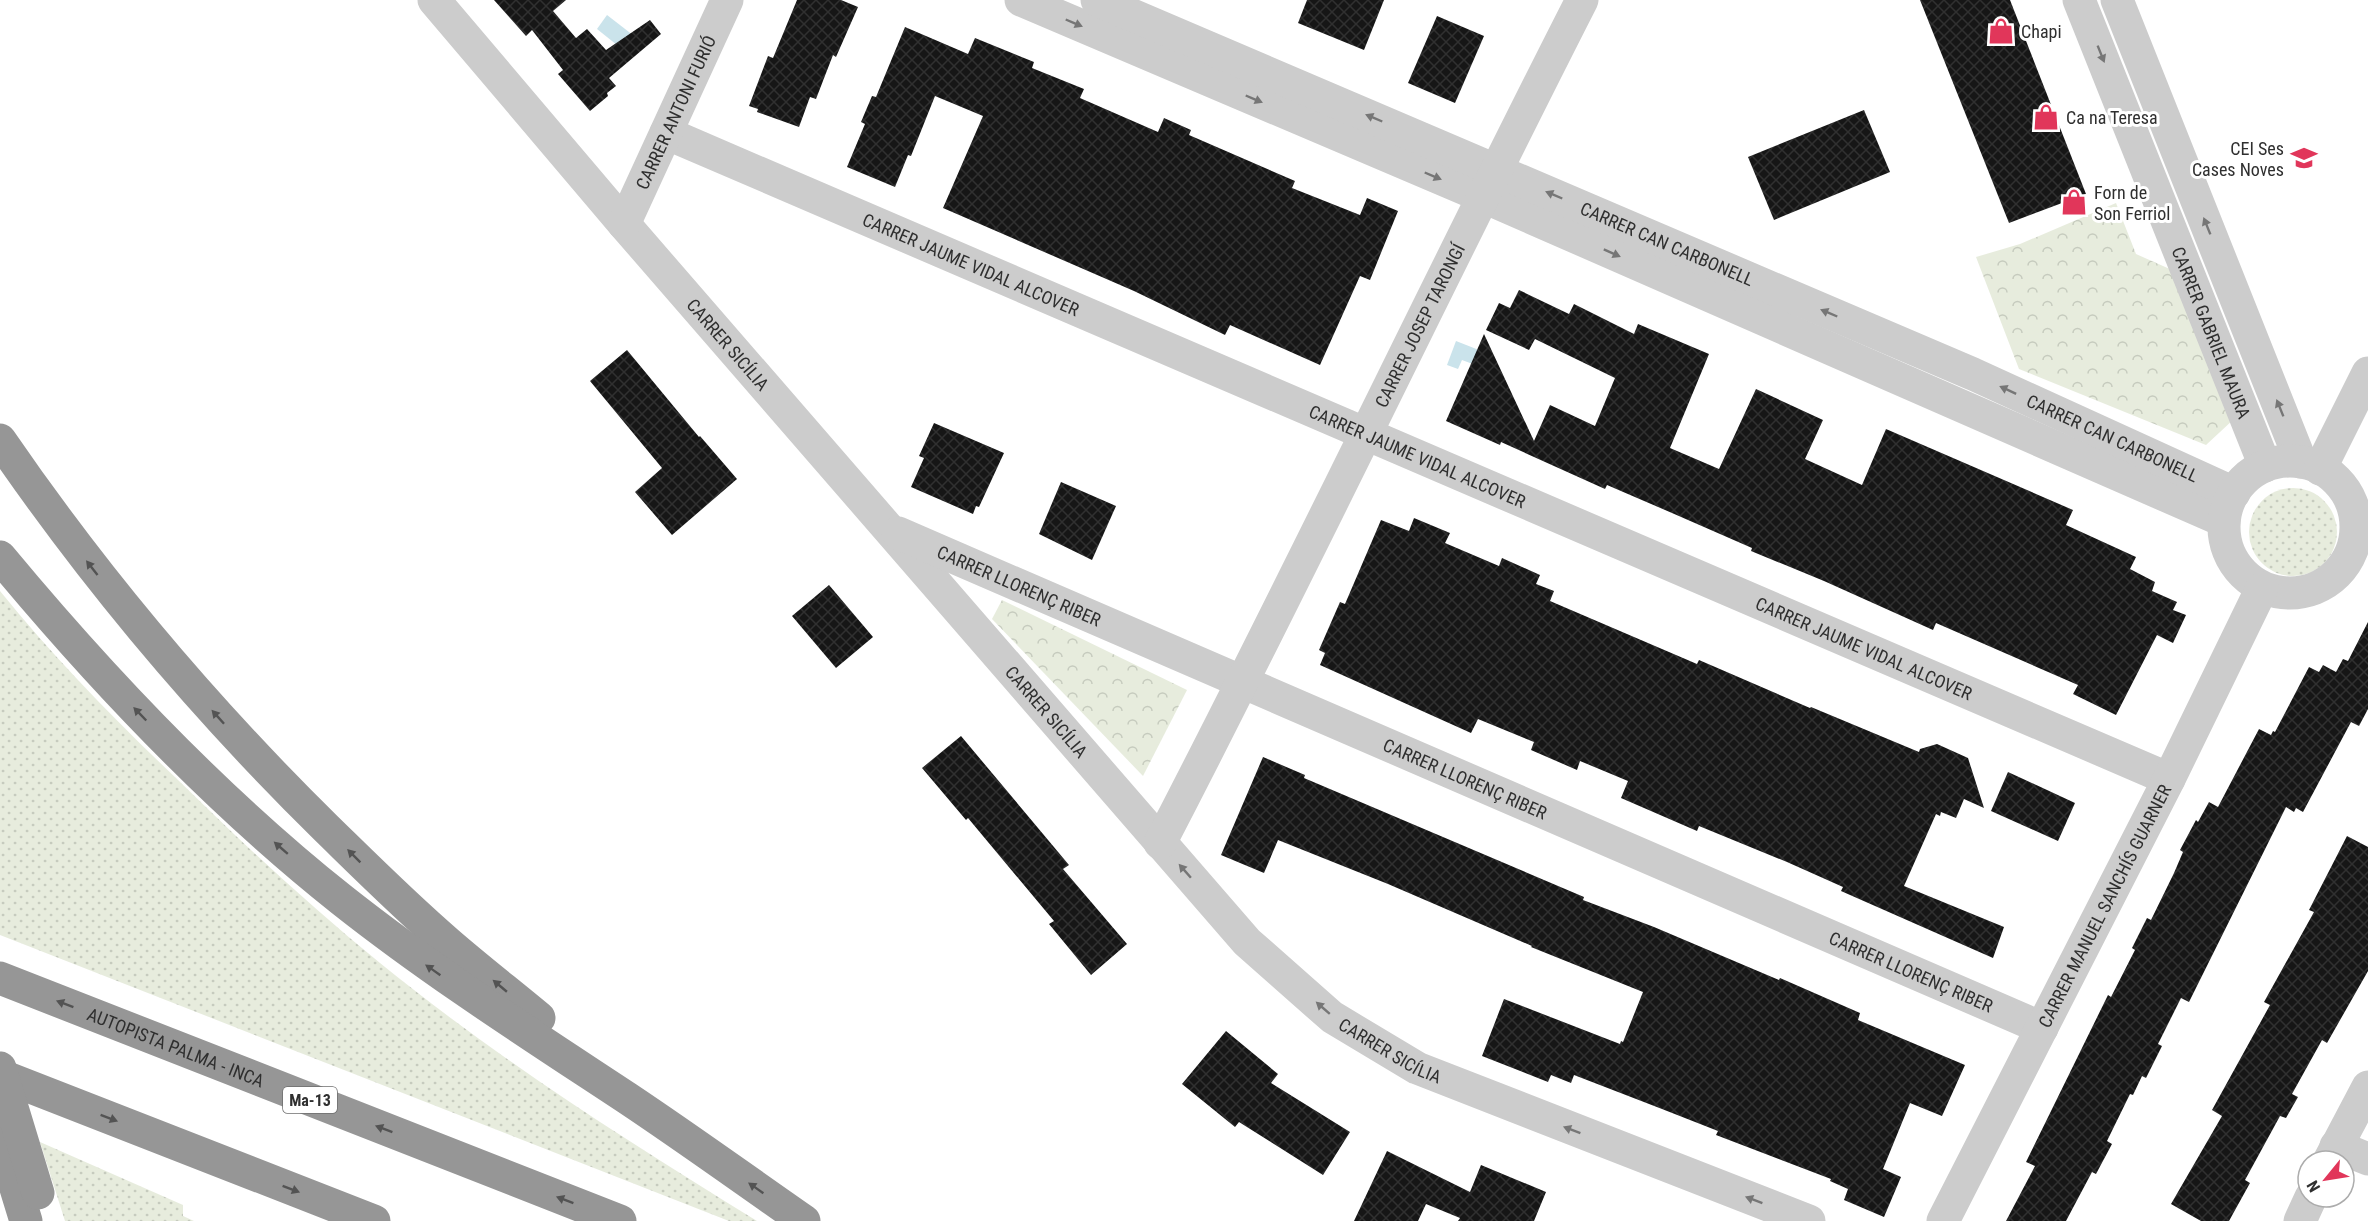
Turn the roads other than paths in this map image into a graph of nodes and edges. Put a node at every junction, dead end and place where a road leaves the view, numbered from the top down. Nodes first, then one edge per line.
1 (434, 0) edge
2 (727, 0) edge
3 (1021, 0) edge
4 (1097, 0) edge
5 (1582, 0) edge
6 (2079, 0) edge
7 (2117, 0) edge
8 (666, 133) junction
9 (1489, 183) junction
10 (624, 224) junction
11 (2368, 374) edge
12 (1366, 433) junction
13 (0, 440) edge
14 (2311, 465) junction
15 (2265, 466) junction
16 (2229, 507) junction
17 (889, 530) junction
18 (2360, 553) edge
19 (0, 557) edge
20 (2262, 588) junction
21 (1243, 683) junction
22 (2169, 779) junction
23 (1160, 843) junction
24 (0, 978) edge
25 (2042, 1028) junction
26 (0, 1068) edge
27 (0, 1075) edge
28 (2368, 1087) edge
29 (674, 1130) junction
30 (0, 1136) edge
31 (2336, 1149) edge
32 (31, 1205) edge
33 (374, 1221) edge
34 (620, 1221) edge
35 (804, 1221) edge
36 (1809, 1221) edge
37 (1943, 1221) edge

1 - 10 street, CARRER SICÍLIA
2 - 8 street, CARRER ANTONI FURIÓ
3 -> 9 street
9 -> 4 street, CARRER CAN CARBONELL
5 - 9 street, CARRER JOSEP TARONGÍ
6 -> 15 street, CARRER GABRIEL MAURA
14 -> 7 street, CARRER GABRIEL MAURA
8 - 10 street, CARRER ANTONI FURIÓ
8 - 12 street, CARRER JAUME VIDAL ALCOVER
9 - 12 street, CARRER JOSEP TARONGÍ
9 - 16 street, CARRER CAN CARBONELL
10 - 17 street, CARRER SICÍLIA
11 - 14 street
12 - 21 street, CARRER JOSEP TARONGÍ
12 - 22 street, CARRER JAUME VIDAL ALCOVER
29 -> 13 highway
14 - 15 street
14 - 18 street
15 - 16 street
16 - 20 street
17 - 21 street, CARRER LLORENÇ RIBER
17 - 23 street, CARRER SICÍLIA
18 - 20 street
29 -> 19 highway
20 - 22 street, CARRER MANUEL SANCHÍS GUARNER
21 - 23 street, CARRER JOSEP TARONGÍ
21 - 25 street, CARRER LLORENÇ RIBER
22 - 25 street, CARRER MANUEL SANCHÍS GUARNER
36 -> 23 street, CARRER SICÍLIA
34 -> 24 highway, AUTOPISTA PALMA - INCA / Ma-13
25 - 37 street, CARRER MANUEL SANCHÍS GUARNER
26 - 32 highway, bridge
27 -> 33 highway
28 - 31 street
35 -> 29 highway
30 - 32 highway

